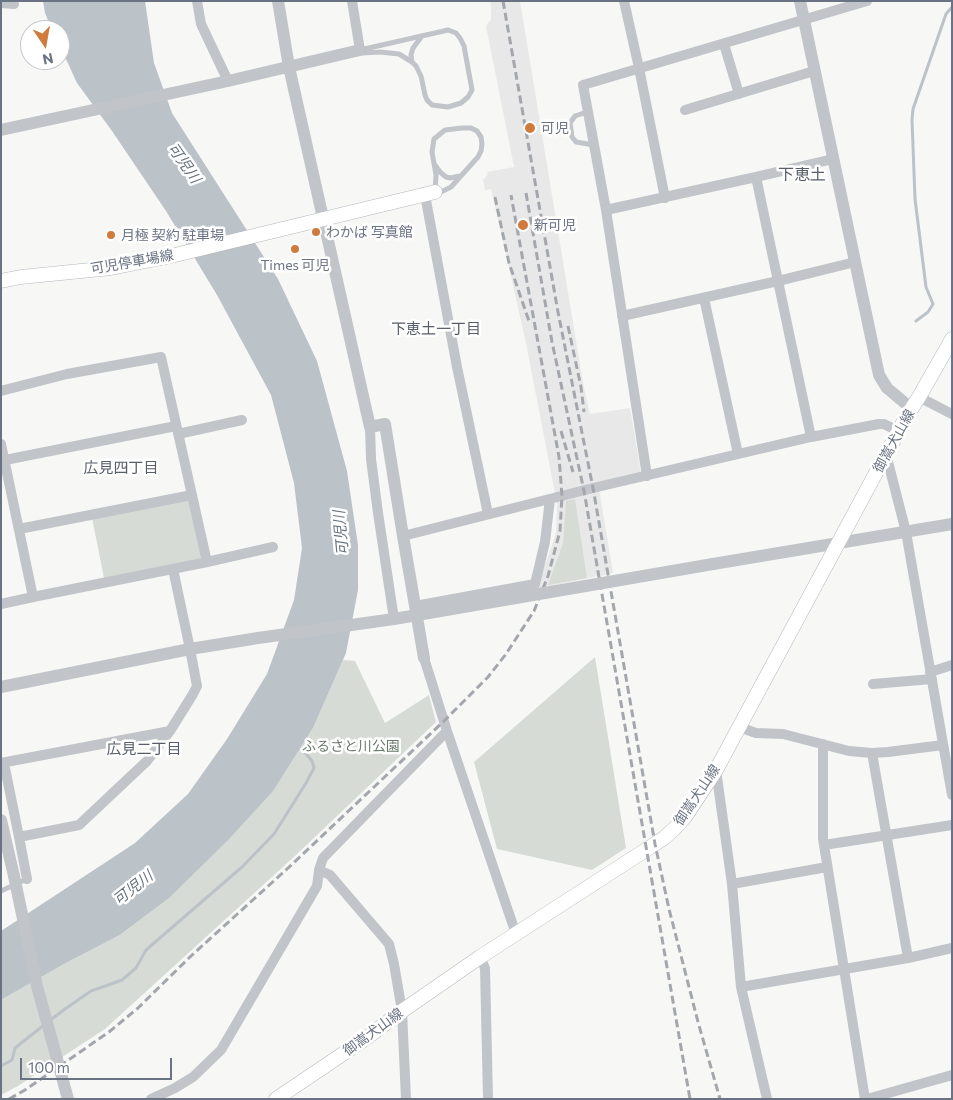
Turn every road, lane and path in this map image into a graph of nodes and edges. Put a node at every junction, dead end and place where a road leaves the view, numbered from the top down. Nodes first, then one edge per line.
1 (197, 1) edge
2 (278, 1) edge
3 (352, 1) edge
4 (624, 1) edge
5 (800, 1) edge
6 (867, 1) edge
7 (1, 3) edge
8 (14, 4) dead end
9 (803, 20) junction
10 (423, 36) junction
11 (724, 44) junction
12 (360, 50) junction
13 (412, 62) junction
14 (289, 67) junction
15 (639, 68) junction
16 (814, 71) junction
17 (228, 81) junction
18 (739, 94) junction
19 (685, 110) dead end
20 (587, 112) junction
21 (1, 130) edge
22 (594, 145) junction
23 (833, 159) junction
24 (433, 162) junction
25 (461, 176) junction
26 (756, 177) junction
27 (430, 193) junction
28 (665, 198) junction
29 (606, 210) junction
30 (323, 220) junction
31 (855, 262) junction
32 (1, 281) edge
33 (778, 282) junction
34 (704, 298) junction
35 (622, 316) junction
36 (952, 340) edge
37 (1, 391) edge
38 (915, 403) junction
39 (952, 414) edge
40 (242, 420) dead end
41 (370, 427) junction
42 (177, 430) junction
43 (898, 431) junction
44 (811, 437) junction
45 (1, 444) edge
46 (738, 454) junction
47 (886, 454) junction
48 (5, 460) junction
49 (647, 476) junction
50 (192, 495) junction
51 (550, 499) junction
52 (488, 514) junction
53 (952, 524) edge
54 (19, 528) junction
55 (906, 532) junction
56 (402, 536) junction
57 (839, 543) junction
58 (273, 547) dead end
59 (207, 562) junction
60 (173, 569) junction
61 (33, 597) junction
62 (1, 604) edge
63 (415, 606) junction
64 (394, 619) junction
65 (190, 649) junction
66 (424, 658) joint
67 (952, 665) edge
68 (931, 675) junction
69 (873, 684) dead end
70 (1, 687) edge
71 (739, 727) junction
72 (170, 730) junction
73 (447, 731) junction
74 (823, 744) junction
75 (943, 745) junction
76 (872, 752) junction
77 (3, 763) edge
78 (716, 770) junction
79 (952, 795) edge
80 (1, 820) edge
81 (952, 824) edge
82 (886, 835) junction
83 (19, 837) junction
84 (824, 845) junction
85 (827, 867) junction
86 (319, 870) junction
87 (27, 879) joint
88 (732, 884) junction
89 (1, 891) edge
90 (516, 934) junction
91 (952, 948) edge
92 (480, 957) junction
93 (908, 958) junction
94 (844, 968) junction
95 (741, 987) junction
96 (402, 1010) junction
97 (952, 1074) edge
98 (68, 1099) edge
99 (151, 1099) edge
100 (276, 1099) edge
101 (406, 1099) edge
102 (488, 1099) edge
103 (767, 1099) edge
104 (866, 1099) edge

1 - 17 street
2 - 14 street
3 - 12 street
4 - 15 street
5 - 9 street
6 - 9 street
7 - 8 street
9 - 11 street
9 - 16 street
10 - 12 lane
10 - 13 lane
10 - 13 lane
11 - 15 street
11 - 18 street
12 - 13 lane
12 - 14 street
14 - 17 street
14 - 30 street
15 - 20 street
15 - 28 street
16 - 18 street
16 - 23 street
17 - 21 street
18 - 19 street
20 - 22 street
20 - 22 lane
22 - 29 street
23 - 26 street
23 - 31 street
24 - 25 lane
24 - 25 lane
24 - 27 lane
25 - 27 lane
26 - 28 street
26 - 33 street
27 - 30 main road, 可児停車場線
27 - 52 street
28 - 29 street
29 - 35 street
30 - 32 main road, 可児停車場線
30 - 41 street
31 - 33 street
31 - 38 street
33 - 34 street
33 - 44 street
34 - 35 street
34 - 46 street
35 - 49 street
36 - 38 main road, 御嵩犬山線
37 - 42 street
38 - 39 street
38 - 43 main road, 御嵩犬山線
40 - 42 street
41 - 56 street
41 - 64 street
42 - 48 street
42 - 50 street
43 - 44 street
43 - 47 main road, 御嵩犬山線
44 - 46 street
45 - 48 street
46 - 49 street
47 - 55 street
47 - 57 main road, 御嵩犬山線
48 - 54 street
49 - 51 street
50 - 54 street
50 - 59 street
51 - 52 street
51 - 63 street
52 - 56 street
53 - 55 street
54 - 61 street
55 - 57 street
55 - 68 street
56 - 63 street
57 - 64 street, bridge
57 - 71 main road, 御嵩犬山線
58 - 59 street
59 - 60 street
60 - 61 street
60 - 65 street
61 - 62 street
63 - 66 street
64 - 65 street
65 - 70 street
65 - 72 street
66 - 73 street
67 - 68 street
68 - 69 street
68 - 75 street
71 - 74 street
71 - 78 main road, 御嵩犬山線
72 - 77 street
72 - 83 street
73 - 86 street
73 - 90 street
74 - 76 street
74 - 84 street
75 - 76 street
75 - 79 street
76 - 82 street
77 - 83 street
78 - 88 street
78 - 90 main road, 御嵩犬山線
80 - 98 street, bridge
81 - 82 street
82 - 84 street
82 - 93 street
83 - 87 street
84 - 85 street
85 - 88 street
85 - 94 street
86 - 96 street
86 - 99 street
87 - 89 lane
88 - 95 street
90 - 92 main road, 御嵩犬山線
91 - 93 street
92 - 96 main road, 御嵩犬山線
92 - 102 street
93 - 94 street
94 - 95 street
94 - 104 street
95 - 103 street
96 - 100 main road, 御嵩犬山線
96 - 101 street
97 - 104 street

